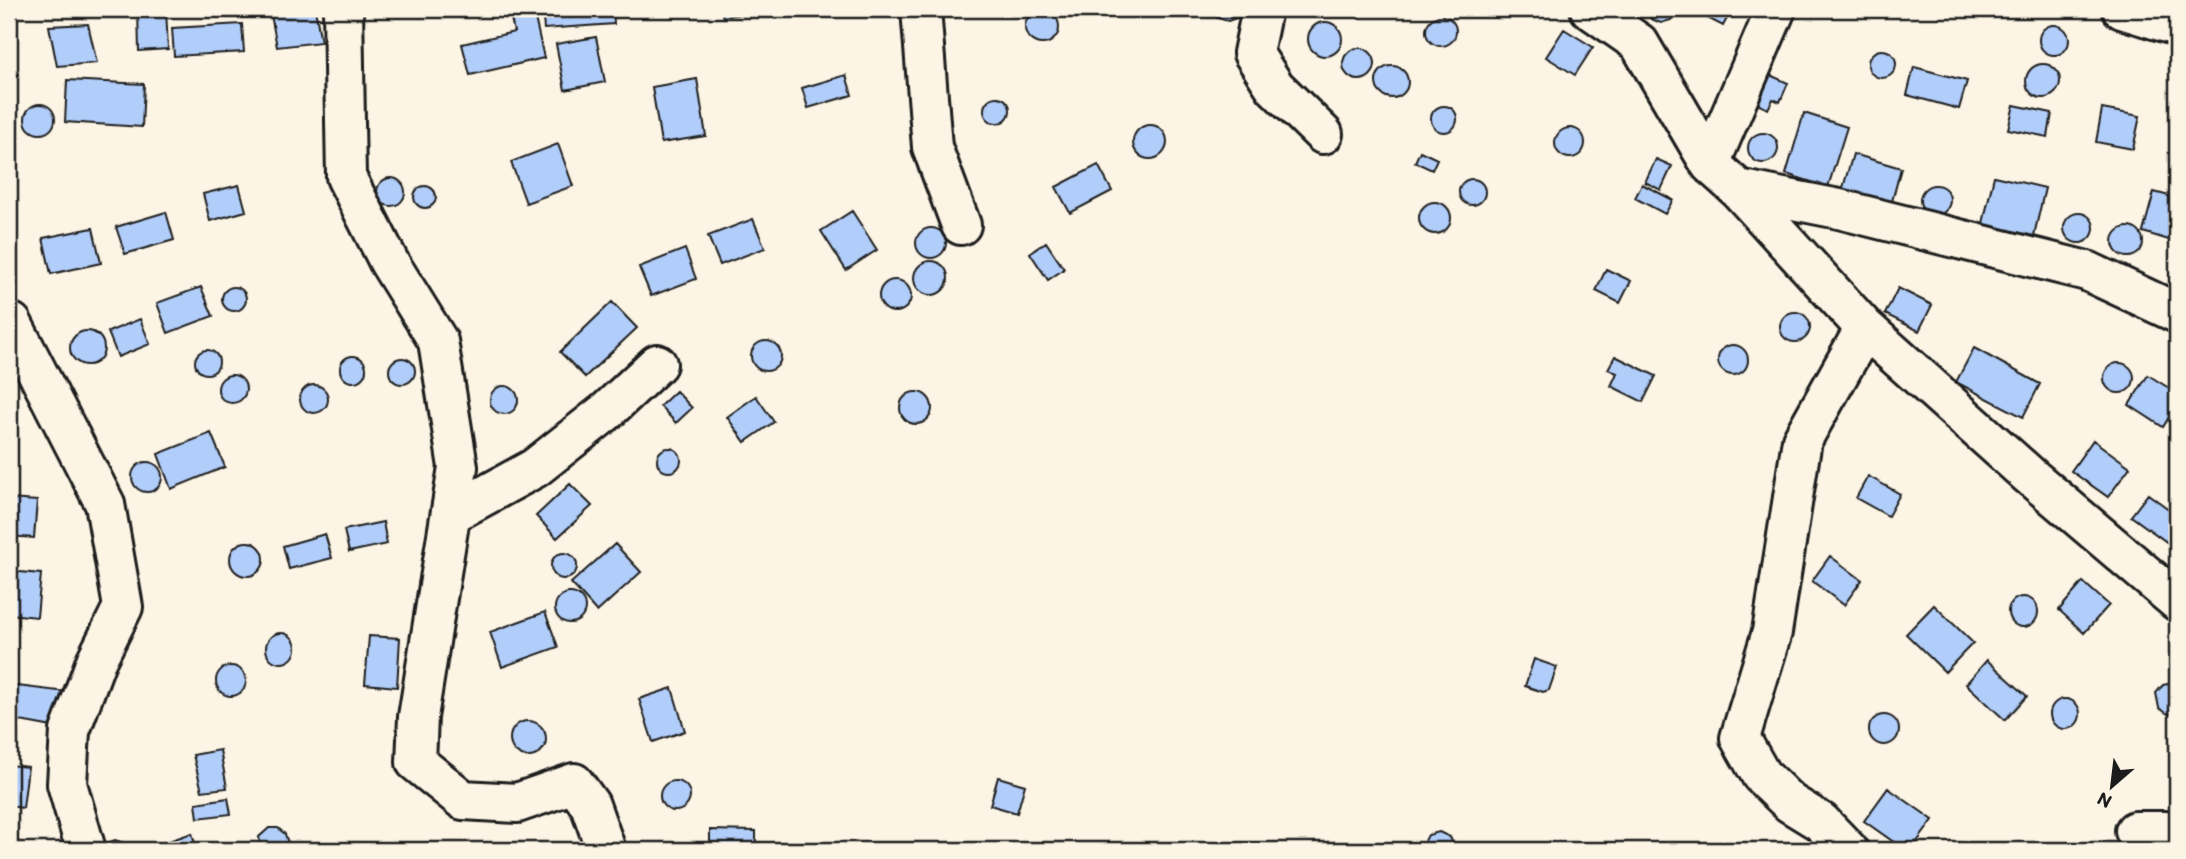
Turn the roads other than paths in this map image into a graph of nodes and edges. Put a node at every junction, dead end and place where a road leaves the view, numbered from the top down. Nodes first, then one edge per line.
1 (343, 9) edge
2 (921, 9) edge
3 (1262, 9) edge
4 (1590, 9) edge
5 (1776, 9) edge
6 (2122, 9) edge
7 (2177, 26) edge
8 (1323, 134) dead end
9 (1710, 164) junction
10 (1738, 190) junction
11 (961, 225) dead end
12 (2177, 313) edge
13 (10, 320) edge
14 (1865, 328) junction
15 (657, 364) dead end
16 (451, 514) junction
17 (2177, 601) edge
18 (2136, 831) dead end
19 (2177, 836) edge
20 (86, 850) edge
21 (606, 850) edge
22 (1848, 850) edge

1 - 16 street
2 - 11 street
3 - 8 street
4 - 9 street
5 - 9 street
6 - 7 street
9 - 10 street
10 - 12 street
10 - 14 street
13 - 20 street
14 - 17 street
14 - 22 street
15 - 16 street
16 - 21 street
18 - 19 street

